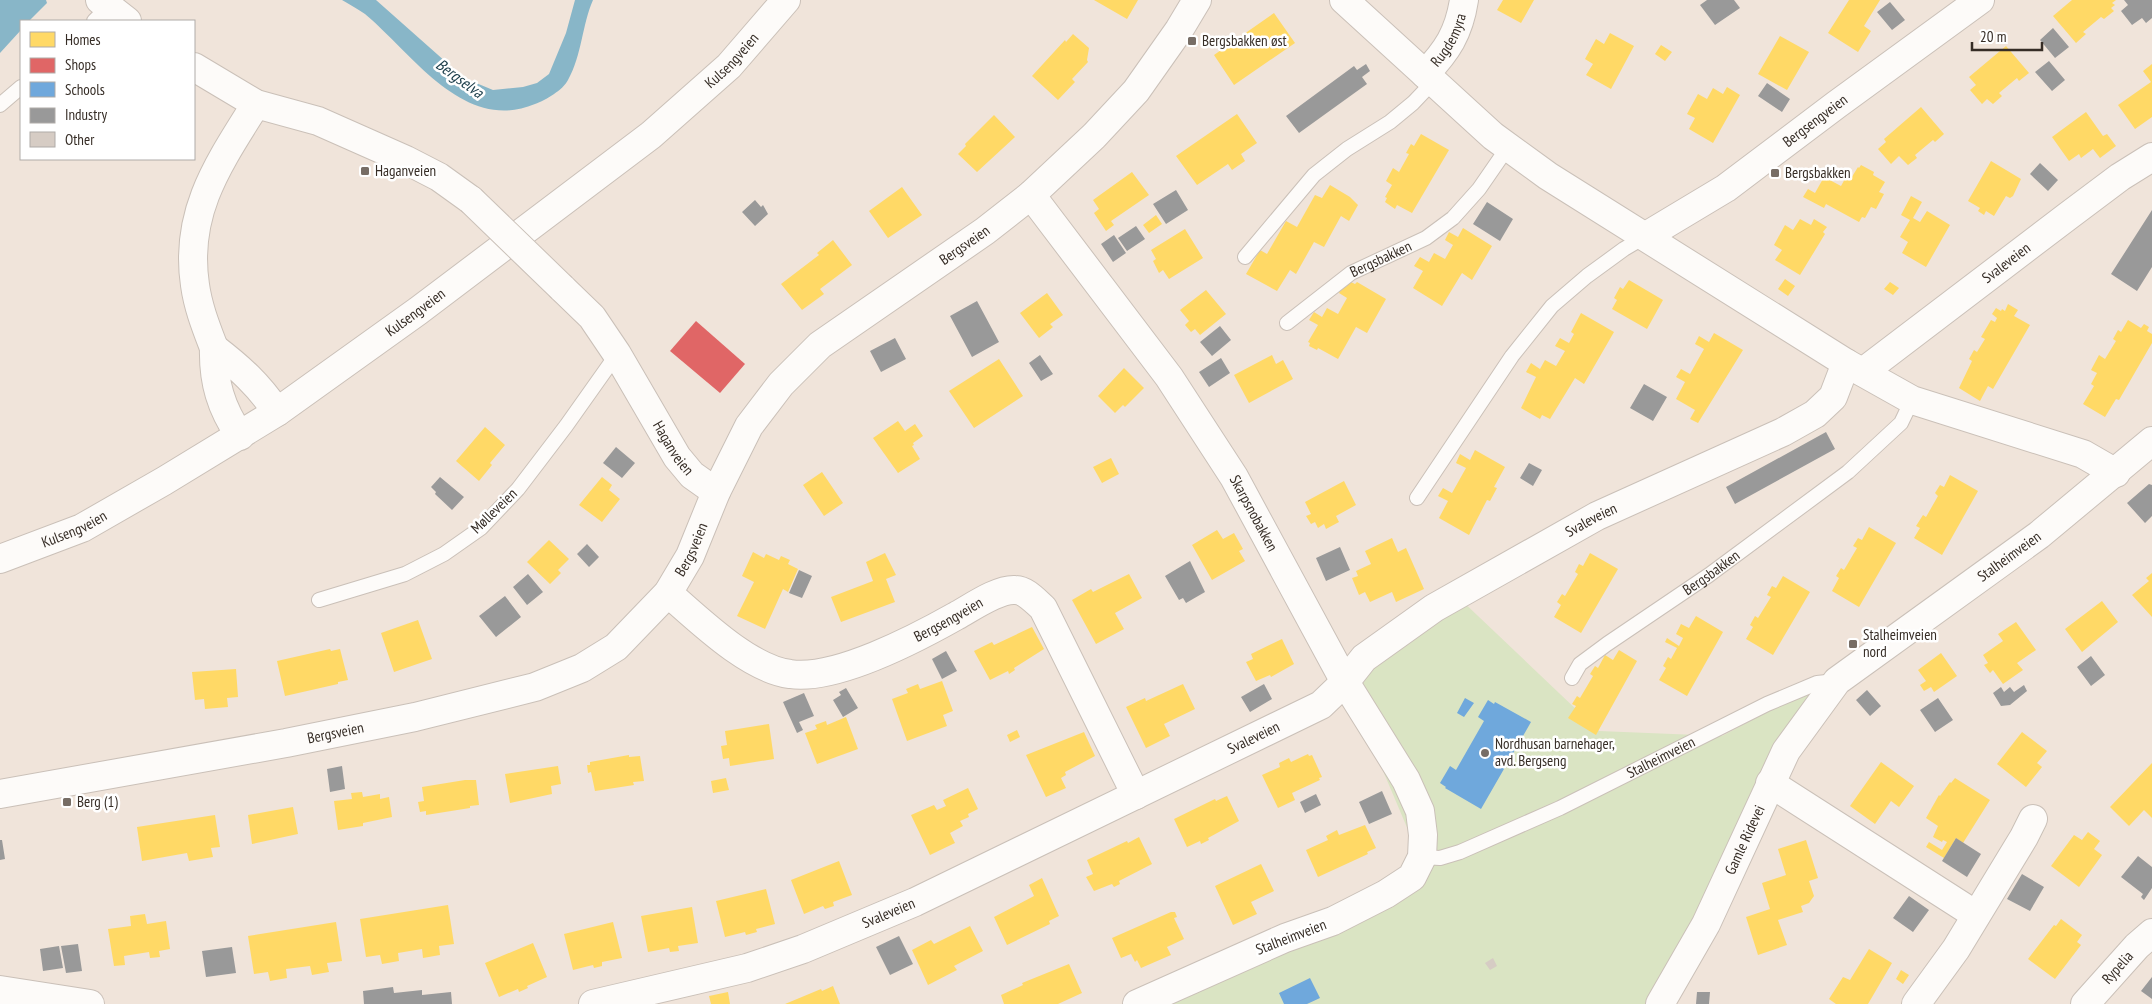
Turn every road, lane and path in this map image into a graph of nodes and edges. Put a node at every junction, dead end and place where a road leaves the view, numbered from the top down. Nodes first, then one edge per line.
1 (786, 0) edge
2 (1197, 0) edge
3 (1344, 0) edge
4 (1464, 0) edge
5 (1980, 0) edge
6 (195, 69) edge
7 (1429, 78) junction
8 (20, 88) edge
9 (256, 104) junction
10 (0, 105) edge
11 (1508, 147) junction
12 (2152, 157) edge
13 (1031, 195) junction
14 (1646, 236) junction
15 (1245, 257) dead end
16 (1287, 323) dead end
17 (214, 348) junction
18 (617, 354) junction
19 (1854, 368) junction
20 (1912, 400) junction
21 (277, 412) junction
22 (240, 436) junction
23 (2152, 441) edge
24 (2116, 473) junction
25 (716, 492) junction
26 (1417, 498) dead end
27 (0, 559) edge
28 (668, 593) junction
29 (320, 600) dead end
30 (1572, 678) dead end
31 (1837, 681) junction
32 (1345, 682) junction
33 (1770, 783) junction
34 (0, 794) edge
35 (1136, 795) junction
36 (2033, 818) dead end
37 (1422, 857) junction
38 (1976, 915) junction
39 (2152, 934) edge
40 (0, 990) edge
41 (90, 1004) edge
42 (593, 1004) edge
43 (1136, 1004) edge
44 (1660, 1004) edge
45 (1916, 1004) edge
46 (2085, 1004) edge

1 - 21 street, Kulsengveien
2 - 13 street, Bergsveien
3 - 7 street
4 - 7 street, Rugdemyra
5 - 14 street, Bergsengveien
6 - 9 street, Haganveien
7 - 11 street
7 - 15 lane
8 - 10 lane
9 - 17 street
9 - 18 street, Haganveien, bridge
11 - 14 street
11 - 16 lane, Bergsbakken
12 - 19 street, Svaleveien
13 - 25 street, Bergsveien
13 - 32 street, Skarpsnobakken
14 - 19 street
14 - 26 lane
17 - 21 street
17 - 22 street
18 - 25 street, Haganveien
18 - 29 lane, Mølleveien
19 - 20 street
19 - 32 street, Svaleveien
20 - 24 street
20 - 30 lane, Bergsbakken
21 - 22 street, Kulsengveien
22 - 27 street, Kulsengveien
23 - 24 street, Stalheimveien
24 - 31 street, Stalheimveien
25 - 28 street, Bergsveien
28 - 34 street, Bergsveien
28 - 35 street, Bergsengveien
31 - 33 street, Gamle Ridevei
31 - 37 lane, Stalheimveien
32 - 35 street, Svaleveien
32 - 37 street, Skarpsnobakken
33 - 38 street
33 - 44 street, Gamle Ridevei
35 - 42 street, Svaleveien
36 - 38 street
37 - 43 street, Stalheimveien
38 - 45 street
39 - 46 street, Rypelia
40 - 41 street

